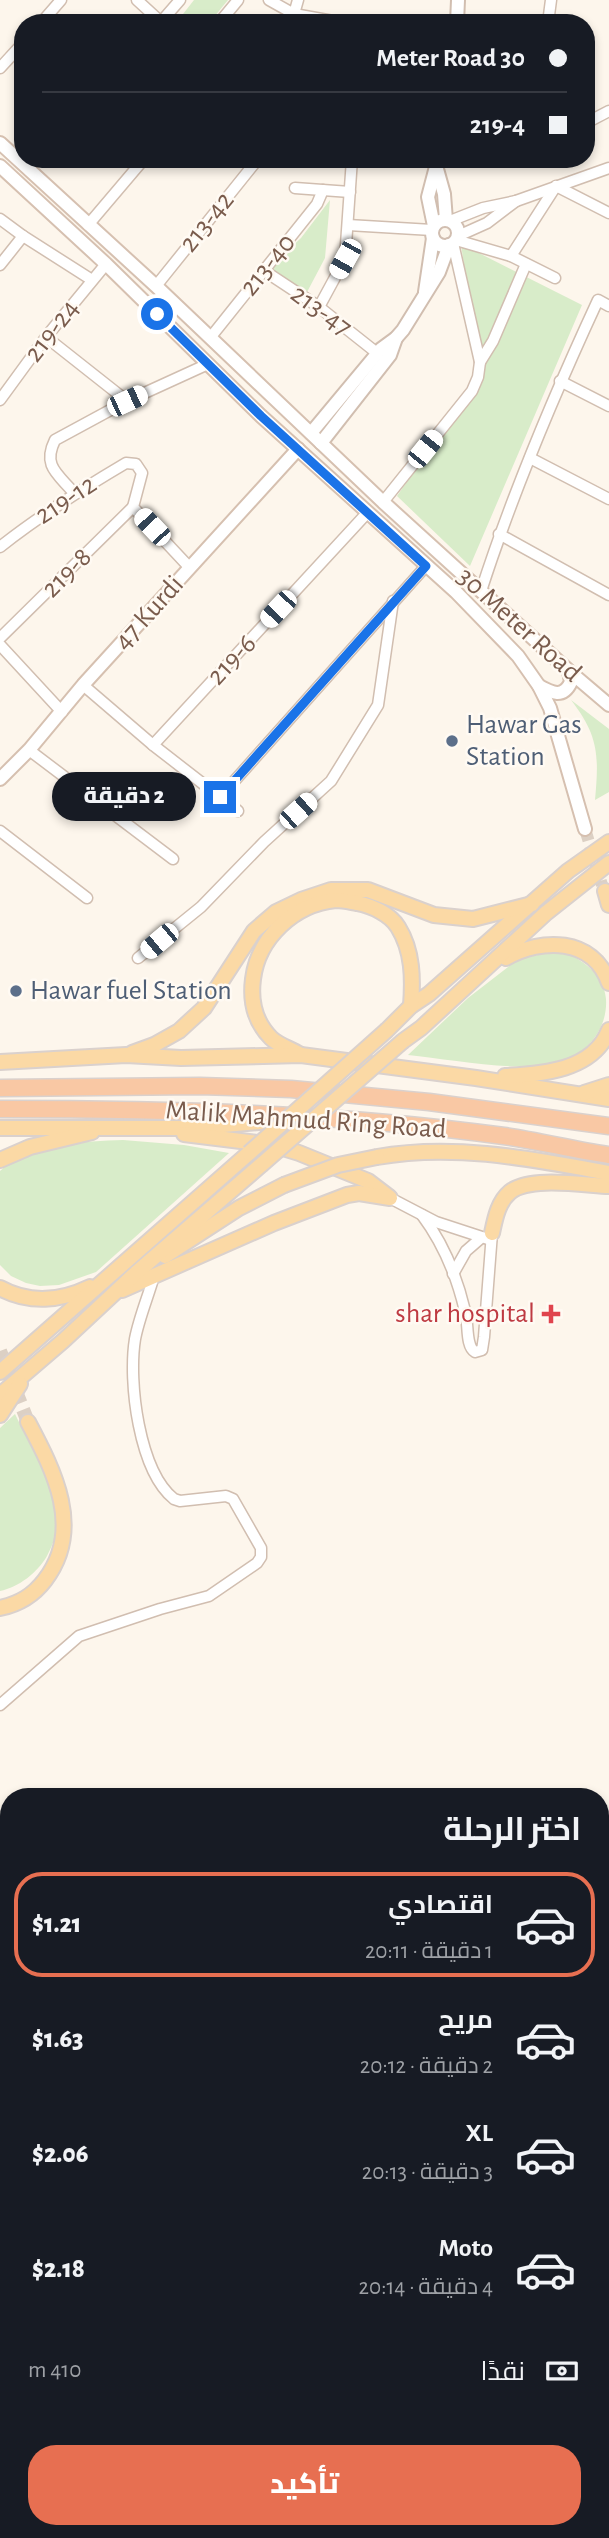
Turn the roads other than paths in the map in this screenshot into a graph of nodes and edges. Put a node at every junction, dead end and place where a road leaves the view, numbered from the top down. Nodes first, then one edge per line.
1 (61, 0) edge
2 (136, 0) edge
3 (180, 0) edge
4 (238, 0) edge
5 (269, 0) edge
6 (298, 0) edge
7 (49, 14) edge
8 (152, 14) edge
9 (168, 14) edge
10 (226, 14) edge
11 (294, 14) joint
12 (14, 53) edge
13 (0, 68) edge
14 (0, 166) edge
15 (34, 168) edge
16 (136, 168) edge
17 (251, 168) edge
18 (351, 168) edge
19 (436, 168) edge
20 (609, 169) edge
21 (556, 186) junction
22 (295, 188) dead end
23 (323, 190) junction
24 (350, 191) junction
25 (516, 201) junction
26 (609, 213) edge
27 (0, 219) edge
28 (88, 225) junction
29 (348, 225) junction
30 (439, 227) junction
31 (23, 236) junction
32 (454, 241) junction
33 (511, 256) junction
34 (106, 264) junction
35 (526, 264) junction
36 (0, 265) edge
37 (263, 270) junction
38 (555, 278) dead end
39 (92, 280) junction
40 (156, 286) junction
41 (425, 292) junction
42 (609, 306) edge
43 (319, 307) junction
44 (46, 337) junction
45 (210, 338) junction
46 (396, 338) junction
47 (377, 353) junction
48 (480, 362) junction
49 (208, 364) junction
50 (240, 366) junction
51 (226, 381) junction
52 (560, 381) junction
53 (0, 400) edge
54 (127, 401) junction
55 (275, 402) junction
56 (609, 406) edge
57 (261, 416) junction
58 (311, 432) junction
59 (321, 443) junction
60 (298, 449) junction
61 (530, 458) junction
62 (74, 493) junction
63 (609, 499) edge
64 (383, 502) junction
65 (133, 507) junction
66 (368, 512) junction
67 (499, 534) junction
68 (0, 547) edge
69 (426, 566) junction
70 (190, 568) junction
71 (481, 591) junction
72 (609, 595) edge
73 (393, 601) junction
74 (0, 639) edge
75 (0, 645) edge
76 (569, 671) junction
77 (83, 685) junction
78 (539, 686) junction
79 (608, 702) edge
80 (62, 712) junction
81 (153, 746) junction
82 (29, 750) junction
83 (0, 779) edge
84 (220, 797) junction
85 (238, 811) dead end
86 (585, 829) tunnel mouth
87 (0, 831) edge
88 (609, 842) edge
89 (173, 859) dead end
90 (609, 863) edge
91 (87, 898) dead end
92 (532, 904) junction
93 (138, 958) dead end
94 (483, 971) junction
95 (609, 983) edge
96 (411, 1006) junction
97 (609, 1030) edge
98 (126, 1055) junction
99 (301, 1055) junction
100 (0, 1062) edge
101 (477, 1078) junction
102 (609, 1085) edge
103 (0, 1088) edge
104 (582, 1094) junction
105 (609, 1099) edge
106 (0, 1109) edge
107 (302, 1116) junction
108 (116, 1126) junction
109 (609, 1126) edge
110 (0, 1128) edge
111 (151, 1128) junction
112 (609, 1155) edge
113 (0, 1160) edge
114 (609, 1173) edge
115 (609, 1186) edge
116 (390, 1198) junction
117 (422, 1215) junction
118 (488, 1237) junction
119 (147, 1263) junction
120 (453, 1274) junction
121 (154, 1276) junction
122 (101, 1282) junction
123 (0, 1288) edge
124 (114, 1293) junction
125 (0, 1372) edge
126 (26, 1372) junction
127 (0, 1395) edge
128 (0, 1415) edge
129 (28, 1422) tunnel mouth
130 (0, 1608) edge
131 (0, 1705) edge

1 - 7 street
2 - 8 street
3 - 9 street
4 - 10 street
5 - 11 street
6 - 11 street
12 - 13 street
14 - 34 main road, 30 Meter Road
15 - 28 main road, 30 Meter Road
16 - 28 street
17 - 40 street, 213-42
18 - 24 street
19 - 30 main road
20 - 21 street
21 - 25 street
21 - 26 street
21 - 33 street
22 - 23 street
23 - 24 street
23 - 37 street, 213-40
24 - 29 street
25 - 30 street
25 - 32 street
27 - 31 street
28 - 40 main road, 30 Meter Road
29 - 30 street
29 - 43 street
30 - 32 main road
30 - 32 main road
30 - 41 main road
31 - 36 street
31 - 39 street
32 - 33 street
32 - 41 main road
32 - 48 street
33 - 35 street
34 - 39 street, 219-24
34 - 49 main road, 30 Meter Road
35 - 38 street
35 - 48 street
37 - 43 street, 213-47
37 - 45 street, 213-40
39 - 44 street, 219-24
40 - 45 main road, 30 Meter Road
41 - 46 main road
42 - 52 street
43 - 47 street, 213-47
44 - 53 street, 219-24
44 - 54 street
45 - 50 main road, 30 Meter Road
46 - 47 main road
46 - 59 main road
47 - 58 main road
48 - 64 street
49 - 51 main road, 30 Meter Road
49 - 54 street
50 - 51 main road
50 - 55 main road, 30 Meter Road
51 - 57 main road, 30 Meter Road
52 - 56 street
52 - 61 street
54 - 62 street
55 - 57 main road
55 - 58 main road, 30 Meter Road
57 - 60 main road, 30 Meter Road
58 - 59 main road, 30 Meter Road
59 - 64 main road, 30 Meter Road
60 - 66 main road, 30 Meter Road
60 - 70 main road, 47 Kurdi
61 - 63 street
61 - 67 street
62 - 65 street, 219-12
62 - 68 street, 219-12
64 - 71 main road, 30 Meter Road
65 - 70 street
65 - 74 street, 219-8
66 - 69 main road, 30 Meter Road
66 - 81 street, 219-6
67 - 71 street
67 - 72 street
69 - 73 street
69 - 78 main road, 30 Meter Road
70 - 77 main road, 47 Kurdi
71 - 76 main road, 30 Meter Road
73 - 84 street
73 - 93 street
75 - 80 street
76 - 78 main road
76 - 79 main road, 30 Meter Road
77 - 80 main road, 47 Kurdi
77 - 81 street
78 - 86 main road, 30 Meter Road
80 - 82 main road, 47 Kurdi
81 - 84 street
82 - 83 main road, 47 Kurdi
82 - 89 street
84 - 85 street
87 - 91 street
88 - 92 main road
90 - 94 main road
92 - 96 main road
92 - 98 main road
94 - 95 main road
94 - 119 main road, bridge
96 - 99 main road
96 - 122 main road, bridge
97 - 101 main road
98 - 99 main road
98 - 100 main road
99 - 101 main road
101 - 104 main road
102 - 104 main road
103 - 109 highway, Malik Mahmud Ring Road
104 - 105 main road
106 - 107 highway, Malik Mahmud Ring Road
107 - 111 main road
107 - 112 highway, Malik Mahmud Ring Road
108 - 110 main road
108 - 111 main road
108 - 113 main road
111 - 116 main road
114 - 119 main road, Malik Mahmud Ring Road, bridge
115 - 118 main road
116 - 117 street
116 - 121 main road
117 - 118 street
117 - 120 street
118 - 120 street
118 - 120 street
119 - 124 main road
121 - 124 main road
121 - 131 street
122 - 123 main road
122 - 125 main road
124 - 126 main road
126 - 127 main road
126 - 128 main road
129 - 130 main road

